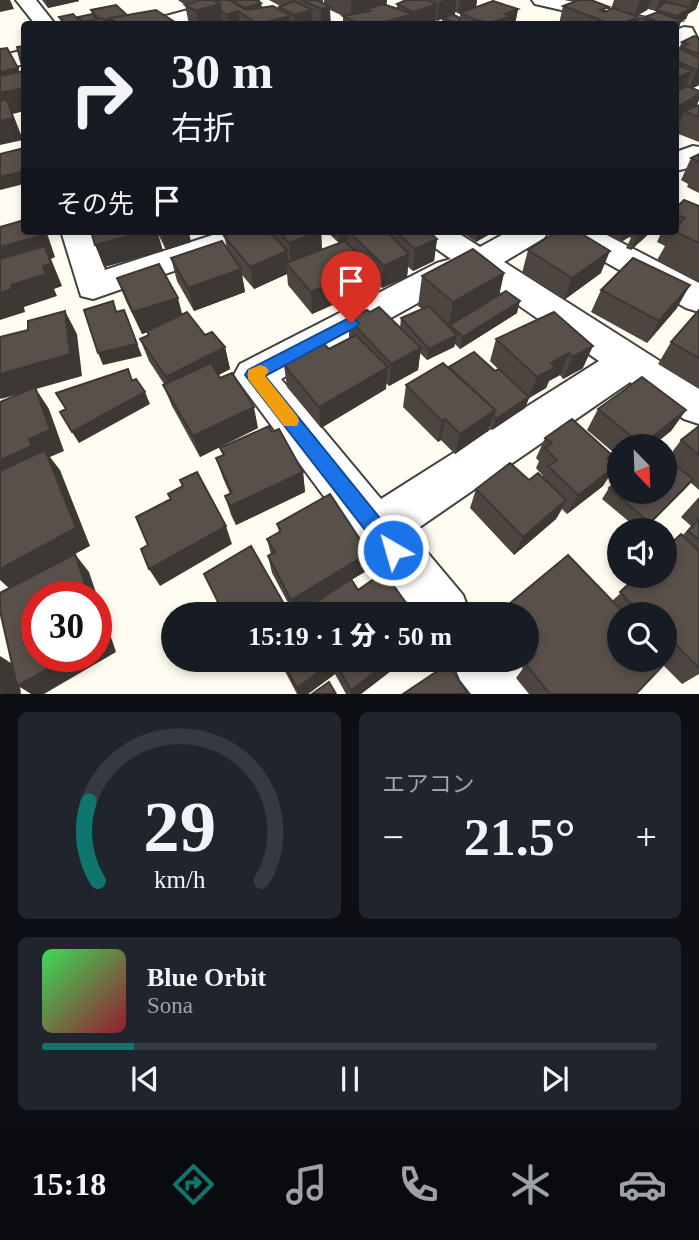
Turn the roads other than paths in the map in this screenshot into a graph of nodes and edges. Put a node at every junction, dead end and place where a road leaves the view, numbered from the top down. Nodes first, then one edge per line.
1 (26, 0) edge
2 (246, 0) edge
3 (542, 0) edge
4 (43, 21) edge
5 (171, 21) edge
6 (635, 21) edge
7 (21, 58) edge
8 (0, 63) edge
9 (699, 157) edge
10 (679, 161) edge
11 (78, 235) edge
12 (246, 235) edge
13 (438, 235) edge
14 (526, 235) edge
15 (581, 235) edge
16 (480, 262) junction
17 (699, 299) edge
18 (630, 361) junction
19 (699, 407) edge
20 (376, 529) junction
21 (434, 602) edge
22 (490, 672) edge
23 (507, 694) edge

1 - 4 street
2 - 5 street
3 - 6 street
7 - 8 street
9 - 10 street
11 - 12 street
13 - 16 street
14 - 16 street
15 - 17 street
16 - 18 street
16 - 20 street
18 - 19 street
18 - 20 street
20 - 21 street
22 - 23 street

